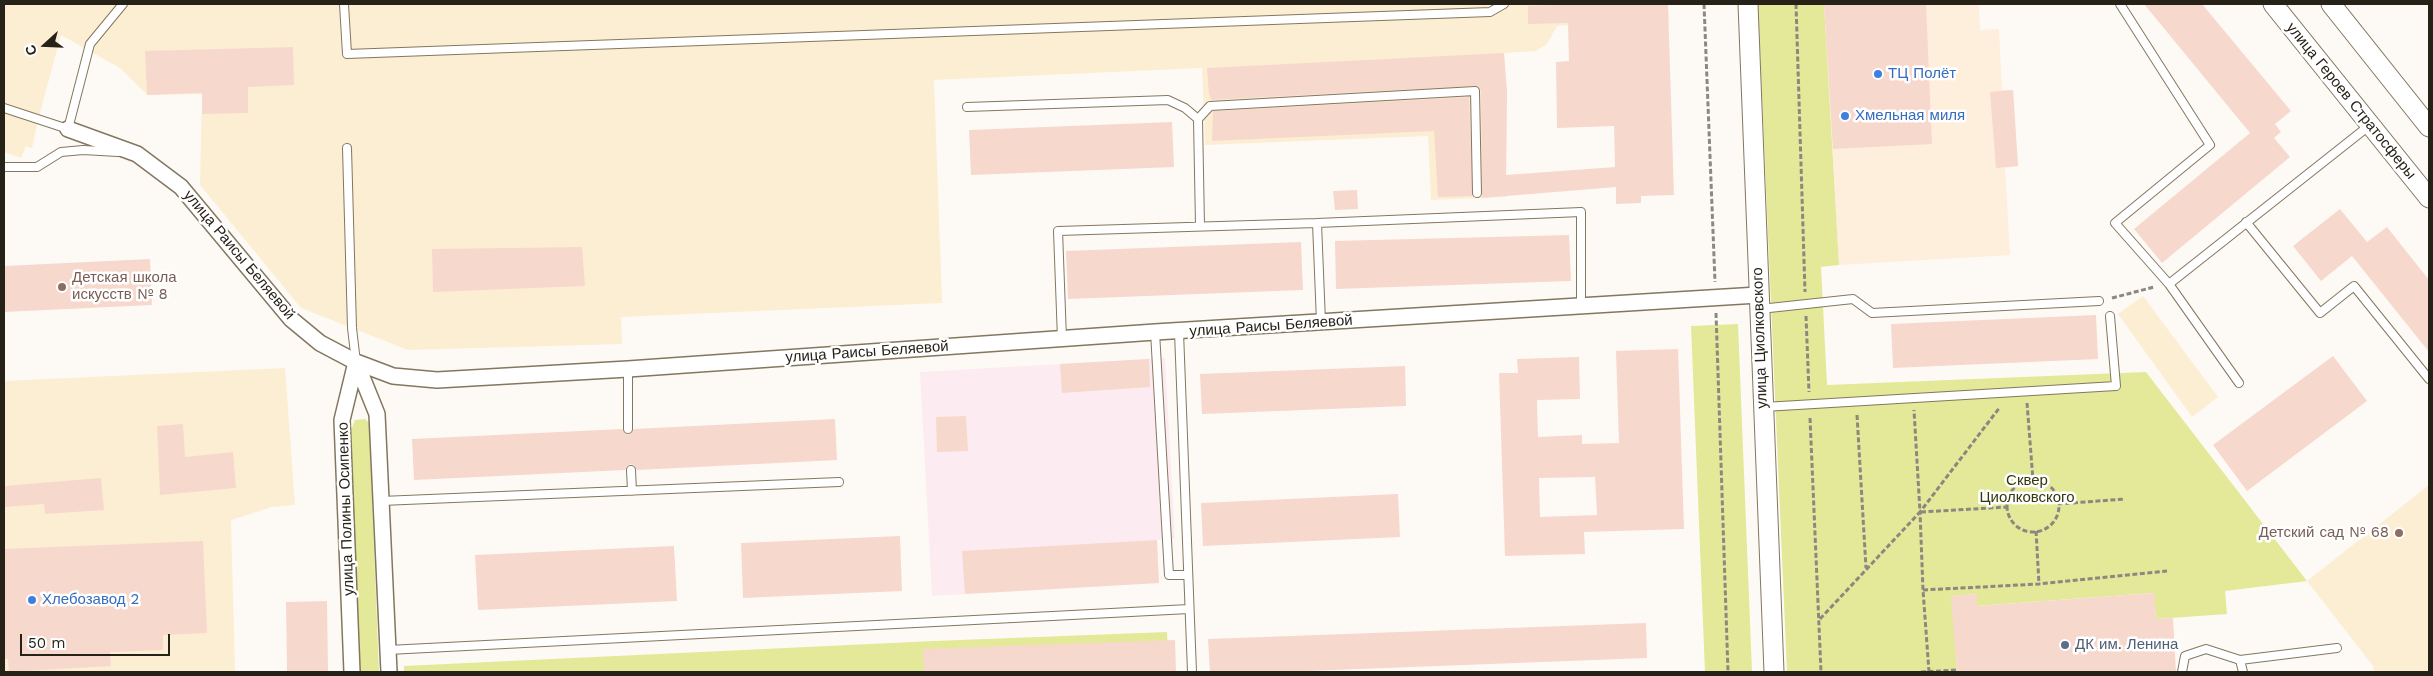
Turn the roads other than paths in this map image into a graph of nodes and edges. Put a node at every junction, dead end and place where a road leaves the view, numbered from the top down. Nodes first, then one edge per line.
1 (122, 4) edge
2 (344, 4) edge
3 (1504, 4) edge
4 (1748, 4) edge
5 (2120, 4) edge
6 (2273, 4) edge
7 (2331, 4) edge
8 (967, 107) dead end
9 (4, 108) edge
10 (1198, 119) junction
11 (2370, 125) junction
12 (2429, 127) edge
13 (68, 129) junction
14 (347, 148) dead end
15 (137, 154) junction
16 (4, 167) edge
17 (1477, 193) dead end
18 (2429, 198) edge
19 (2246, 222) junction
20 (1317, 223) junction
21 (1200, 226) junction
22 (2169, 284) junction
23 (2099, 301) road end
24 (1758, 302) junction
25 (1581, 307) junction
26 (2110, 316) dead end
27 (1321, 323) junction
28 (1155, 332) junction
29 (1179, 332) junction
30 (1062, 339) junction
31 (356, 362) junction
32 (628, 369) junction
33 (2429, 379) edge
34 (2239, 383) dead end
35 (1762, 407) junction
36 (628, 429) dead end
37 (631, 470) dead end
38 (839, 482) dead end
39 (632, 491) junction
40 (381, 501) junction
41 (1188, 575) junction
42 (1189, 608) junction
43 (2337, 648) dead end
44 (388, 650) junction
45 (2240, 660) junction
46 (352, 672) edge
47 (389, 672) edge
48 (1192, 672) edge
49 (1774, 672) edge
50 (2182, 672) edge
51 (2242, 672) edge

1 - 13 lane
2 - 3 lane
4 - 24 street, улица Циолковского
5 - 22 lane
6 - 11 street, улица Героев Стратосферы
7 - 12 street
8 - 10 lane
9 - 13 lane
10 - 17 lane
10 - 21 lane
11 - 18 street, улица Героев Стратосферы
11 - 19 lane
13 - 15 street, улица Раисы Беляевой
14 - 31 lane
15 - 16 lane
15 - 31 street, улица Раисы Беляевой
19 - 22 lane
19 - 33 lane
20 - 21 lane
20 - 25 lane
20 - 27 lane
21 - 30 lane
22 - 34 lane
23 - 24 lane
24 - 25 street, улица Раисы Беляевой
24 - 35 street, улица Циолковского
25 - 27 street, улица Раисы Беляевой
26 - 35 lane
27 - 29 street, улица Раисы Беляевой
28 - 29 street, улица Раисы Беляевой
28 - 30 street, улица Раисы Беляевой
28 - 41 lane
29 - 41 lane
30 - 32 street, улица Раисы Беляевой
31 - 32 street, улица Раисы Беляевой
31 - 40 street
31 - 46 street, улица Полины Осипенко
32 - 36 lane
35 - 49 street, улица Циолковского
37 - 39 lane
38 - 39 lane
39 - 40 lane
40 - 44 street
41 - 42 lane
42 - 44 lane
42 - 48 lane
43 - 45 lane
44 - 47 street
45 - 50 lane
45 - 51 lane

